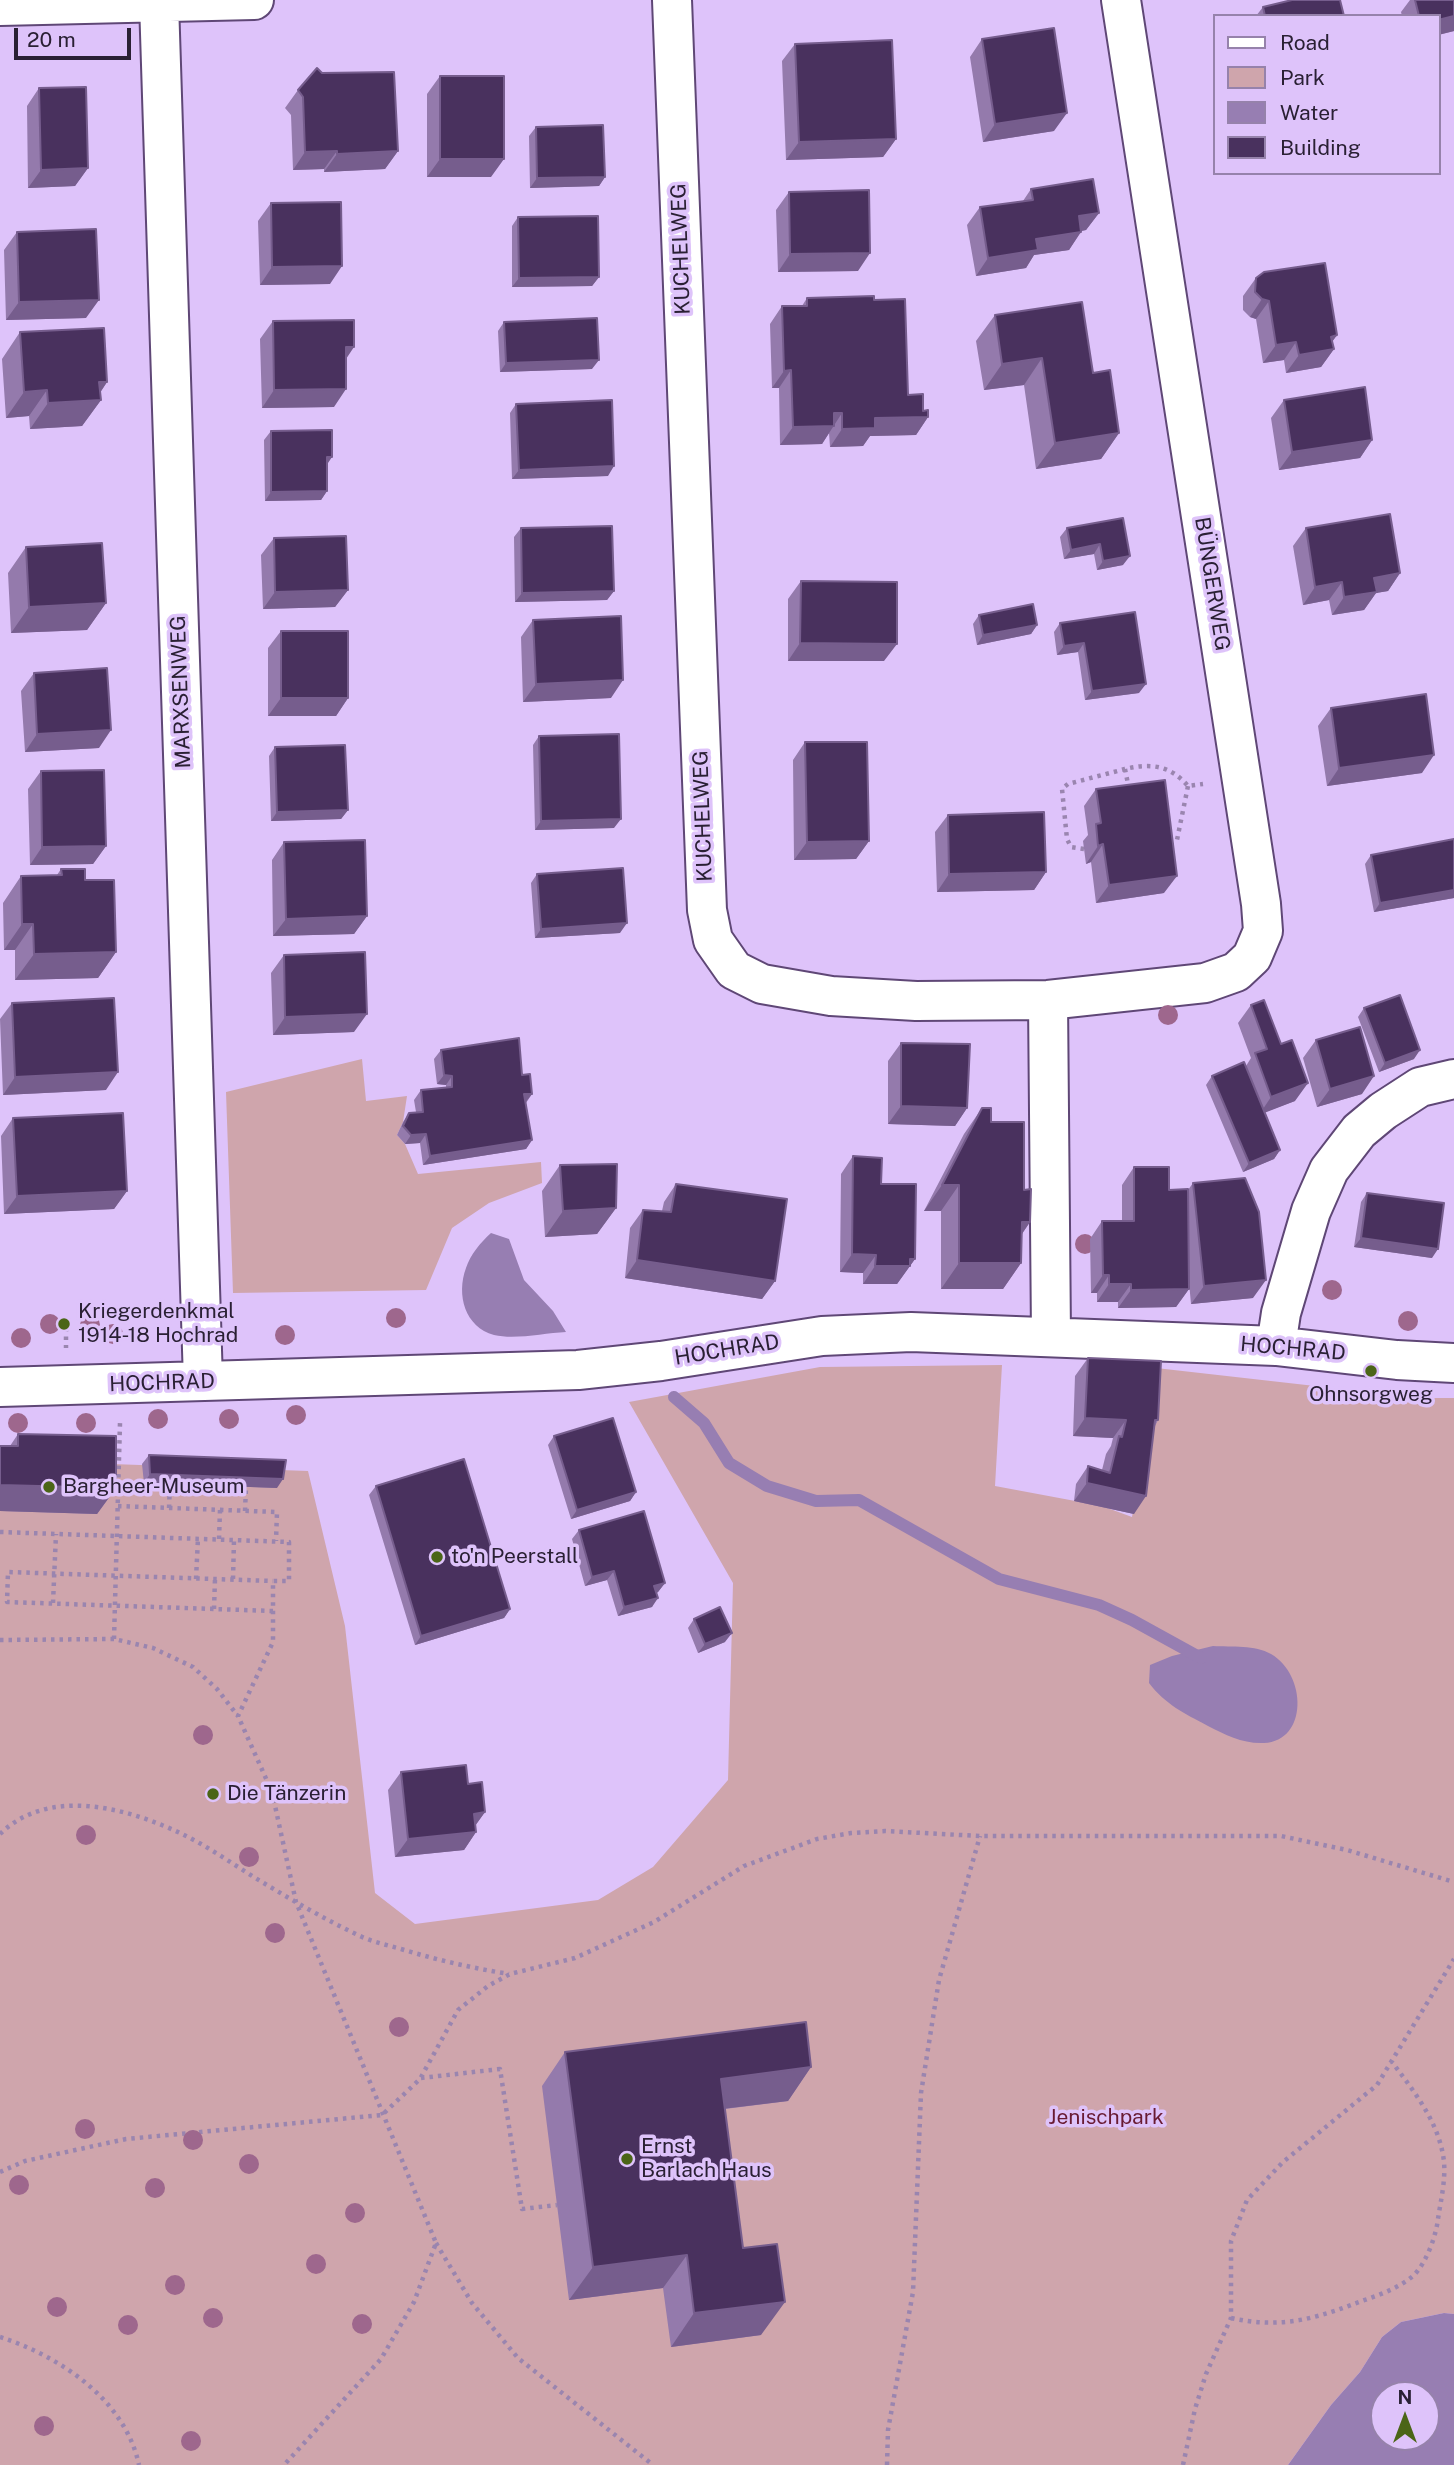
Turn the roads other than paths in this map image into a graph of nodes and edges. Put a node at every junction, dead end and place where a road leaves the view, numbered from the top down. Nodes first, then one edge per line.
1 (254, 0) edge
2 (672, 0) edge
3 (1121, 0) edge
4 (159, 2) junction
5 (0, 6) edge
6 (1048, 1000) junction
7 (1454, 1079) edge
8 (1051, 1336) junction
9 (1276, 1346) junction
10 (1454, 1363) edge
11 (203, 1381) junction
12 (0, 1387) edge

1 - 4 street
2 - 6 street, KUCHELWEG
3 - 6 street, BÜNGERWEG
4 - 5 street
4 - 11 street, MARXSENWEG
6 - 8 street
7 - 9 street
8 - 9 street, HOCHRAD
8 - 11 street, HOCHRAD
9 - 10 street, HOCHRAD
11 - 12 street, HOCHRAD

